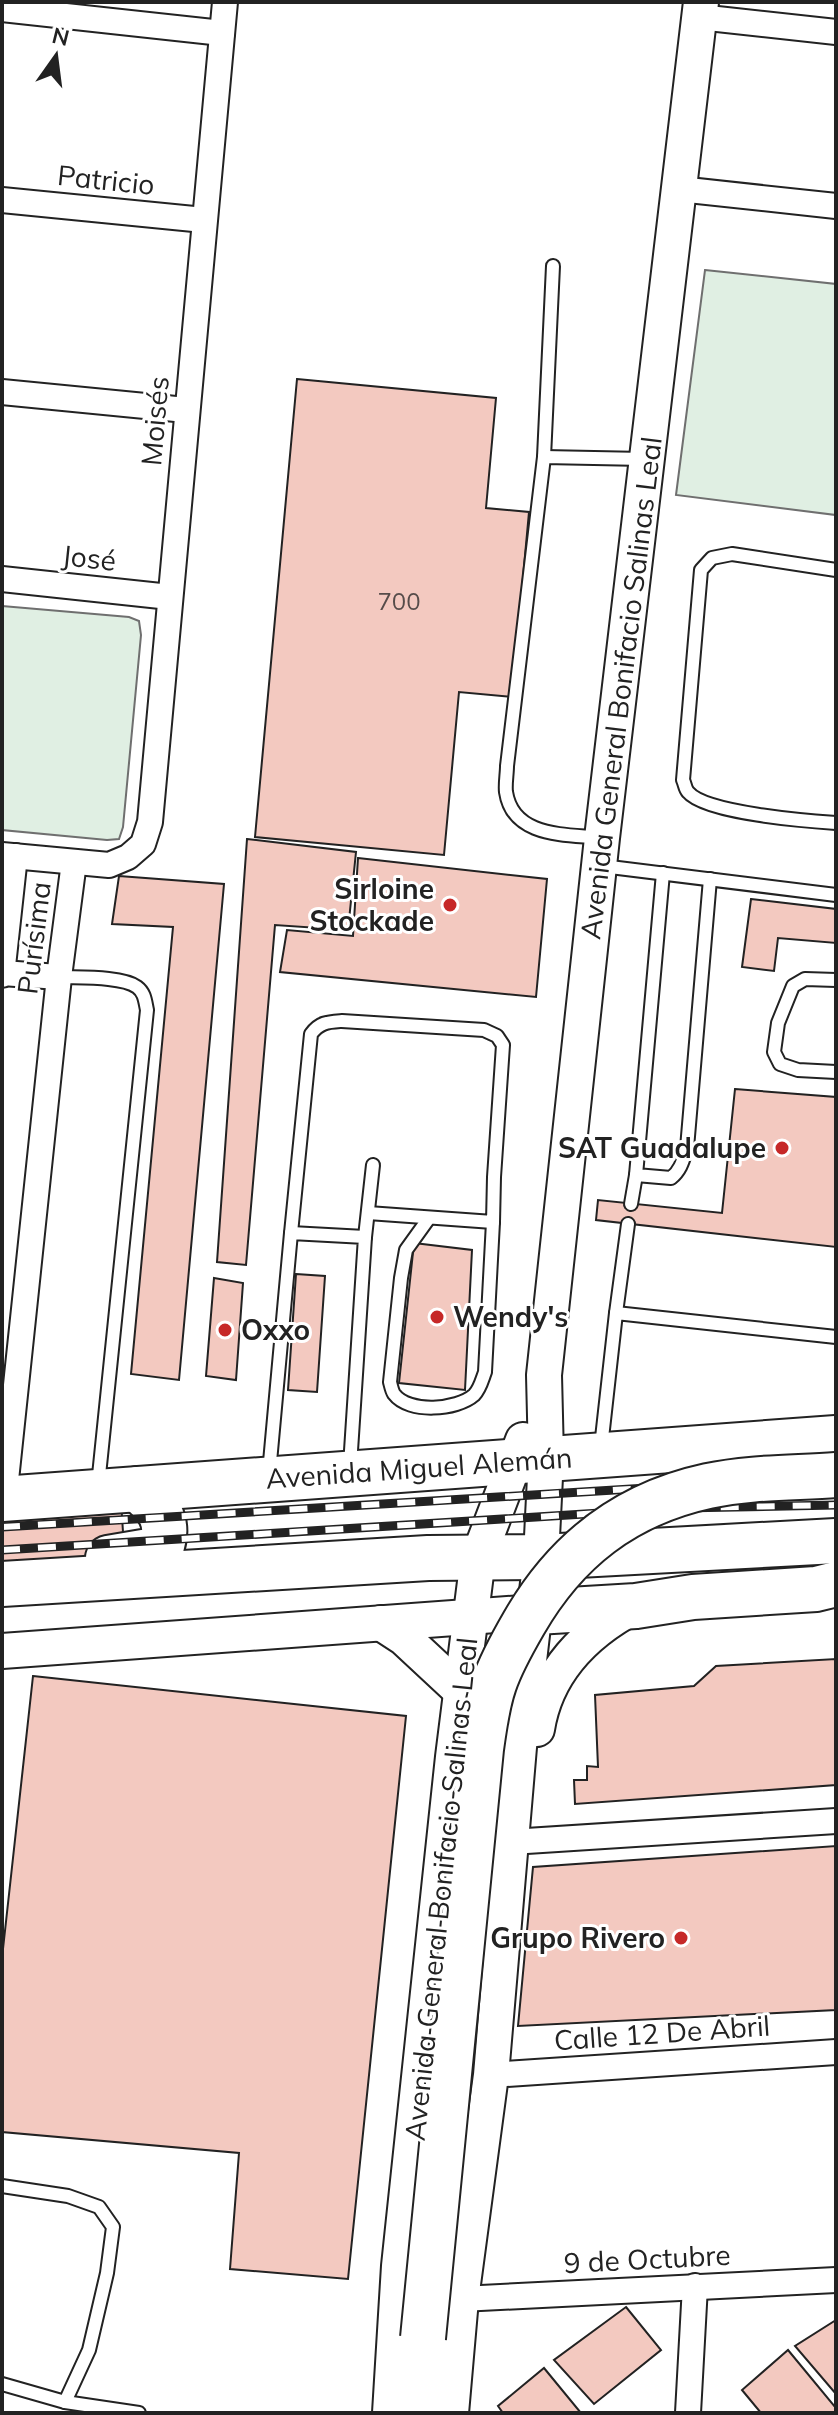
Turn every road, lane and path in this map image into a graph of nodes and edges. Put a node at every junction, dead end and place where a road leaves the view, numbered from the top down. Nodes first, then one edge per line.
1 (225, 2) edge
2 (2, 9) edge
3 (700, 10) edge
4 (836, 32) edge
5 (222, 33) junction
6 (679, 189) junction
7 (2, 200) edge
8 (836, 206) edge
9 (204, 220) junction
10 (553, 266) dead end
11 (2, 392) edge
12 (186, 410) junction
13 (544, 457) junction
14 (647, 460) junction
15 (836, 570) edge
16 (2, 579) edge
17 (170, 597) junction
18 (836, 823) edge
19 (601, 852) junction
20 (8, 855) edge
21 (74, 862) junction
22 (663, 873) junction
23 (710, 879) junction
24 (836, 895) edge
25 (2, 974) edge
26 (59, 977) junction
27 (836, 980) edge
28 (836, 1072) edge
29 (373, 1165) dead end
30 (636, 1175) junction
31 (631, 1204) dead end
32 (368, 1213) junction
33 (429, 1218) junction
34 (493, 1222) junction
35 (628, 1224) dead end
36 (291, 1233) junction
37 (365, 1237) junction
38 (616, 1313) junction
39 (836, 1337) edge
40 (836, 1438) edge
41 (756, 1443) junction
42 (600, 1454) junction
43 (532, 1458) junction
44 (349, 1474) junction
45 (836, 1475) edge
46 (268, 1479) junction
47 (117, 1490) junction
48 (3, 1499) edge
49 (836, 1541) edge
50 (747, 1545) junction
51 (541, 1557) junction
52 (478, 1558) junction
53 (2, 1570) edge
54 (2, 1584) edge
55 (836, 1584) edge
56 (636, 1606) junction
57 (536, 1612) junction
58 (472, 1616) junction
59 (381, 1623) junction
60 (2, 1651) edge
61 (462, 1692) junction
62 (519, 1747) junction
63 (453, 1757) junction
64 (836, 1821) edge
65 (512, 1831) junction
66 (836, 2052) edge
67 (491, 2075) junction
68 (2, 2186) edge
69 (836, 2280) edge
70 (695, 2286) junction
71 (461, 2299) junction
72 (2, 2384) edge
73 (65, 2402) junction
74 (400, 2410) edge
75 (139, 2413) edge
76 (451, 2413) edge
77 (688, 2413) edge

1 - 5 street, Moisés
2 - 5 street
3 - 4 street
3 - 6 street, Avenida General Bonifacio Salinas Leal
5 - 9 street, Moisés
6 - 8 street
6 - 14 street, Avenida General Bonifacio Salinas Leal
7 - 9 street, Patricio
9 - 12 street, Moisés
10 - 13 lane
11 - 12 street
12 - 17 street, Moisés
13 - 14 lane
13 - 19 lane
14 - 19 street, Avenida General Bonifacio Salinas Leal
15 - 18 lane
16 - 17 street, José
17 - 21 street, Moisés
19 - 22 lane
19 - 43 street, Avenida General Bonifacio Salinas Leal
20 - 21 street
20 - 25 street, Purísima
21 - 26 street, Purísima
22 - 23 lane
22 - 30 lane
23 - 24 lane
23 - 30 lane
25 - 26 street
26 - 47 lane
26 - 48 street, Purísima
27 - 28 lane
29 - 32 lane
30 - 31 lane
32 - 33 lane
32 - 37 lane
33 - 34 lane
33 - 34 lane
34 - 36 lane
35 - 38 lane
36 - 37 lane
36 - 46 lane
37 - 44 lane
38 - 39 lane
38 - 42 lane
40 - 41 highway, Avenida Miguel Alemán
41 - 42 highway, Avenida Miguel Alemán
41 - 50 highway
42 - 43 highway, Avenida Miguel Alemán
43 - 44 highway, Avenida Miguel Alemán
43 - 51 street, Avenida General Bonifacio Salinas Leal
43 - 52 street, Avenida General Bonifacio Salinas Leal
44 - 46 highway, Avenida Miguel Alemán
45 - 74 highway, bridge
46 - 47 highway, Avenida Miguel Alemán
47 - 48 highway, Avenida Miguel Alemán
47 - 53 highway
49 - 50 highway
50 - 51 highway
51 - 52 highway
51 - 57 street, Avenida General Bonifacio Salinas Leal
52 - 54 highway
52 - 58 street, Avenida General Bonifacio Salinas Leal
55 - 56 highway
56 - 57 highway
56 - 65 street
57 - 58 street
57 - 62 street, Avenida General Bonifacio Salinas Leal
58 - 59 street
58 - 61 street, Avenida General Bonifacio Salinas Leal
59 - 60 street
59 - 61 street
61 - 63 street, Avenida General Bonifacio Salinas Leal
62 - 63 street
62 - 65 street, Avenida General Bonifacio Salinas Leal
63 - 74 street, Avenida General Bonifacio Salinas Leal
64 - 65 street
65 - 67 street, Avenida General Bonifacio Salinas Leal
66 - 67 street, Calle 12 De Abril
67 - 71 street, Avenida General Bonifacio Salinas Leal
68 - 73 lane
69 - 70 street, 9 de Octubre
70 - 71 street, 9 de Octubre
70 - 77 street
71 - 76 street, Avenida General Bonifacio Salinas Leal
72 - 73 lane
73 - 75 lane

